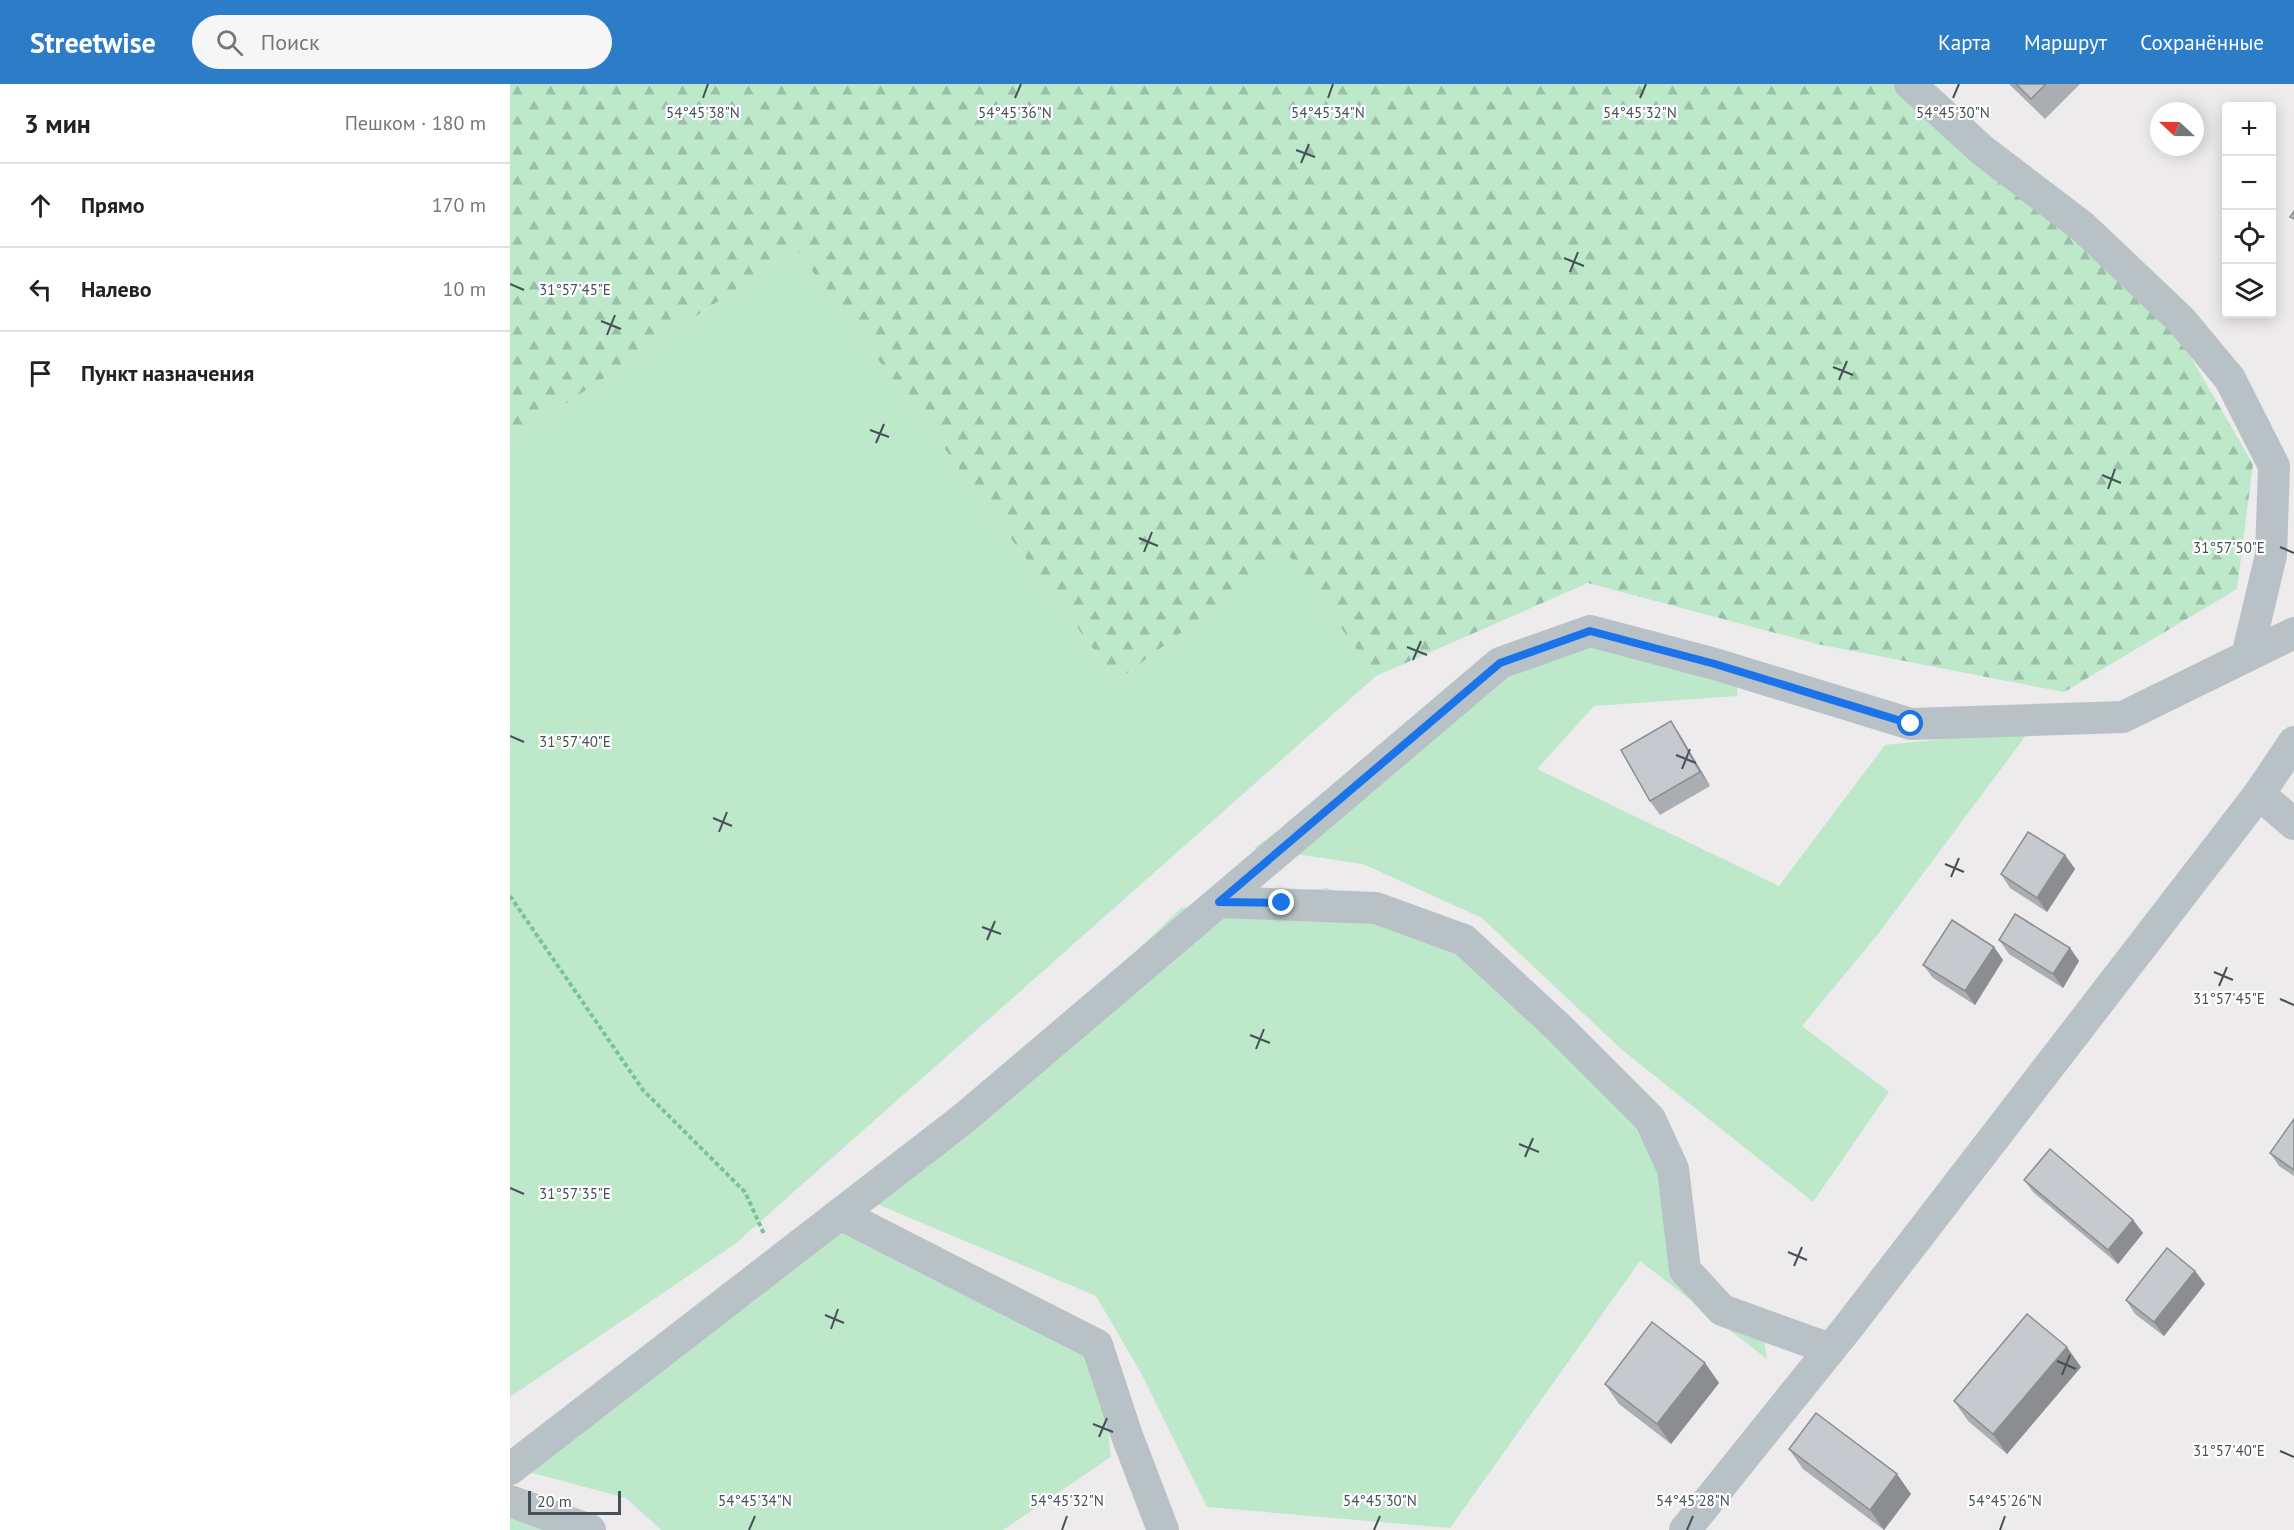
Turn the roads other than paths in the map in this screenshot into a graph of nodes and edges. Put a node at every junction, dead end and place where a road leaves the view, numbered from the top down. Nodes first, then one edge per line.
1 (1910, 84) edge
2 (2283, 502) edge
3 (2294, 633) edge
4 (2247, 656) junction
5 (2294, 742) edge
6 (2259, 794) junction
7 (2294, 824) edge
8 (1219, 902) junction
9 (840, 1214) junction
10 (1830, 1350) junction
11 (510, 1469) edge
12 (510, 1501) edge
13 (590, 1530) edge
14 (1163, 1530) edge
15 (1685, 1530) edge

1 - 2 street
2 - 4 street
3 - 4 street
4 - 8 street
5 - 6 street
6 - 7 street
6 - 10 street
8 - 9 street
8 - 10 street
9 - 11 street
9 - 14 street
10 - 15 street
12 - 13 street

